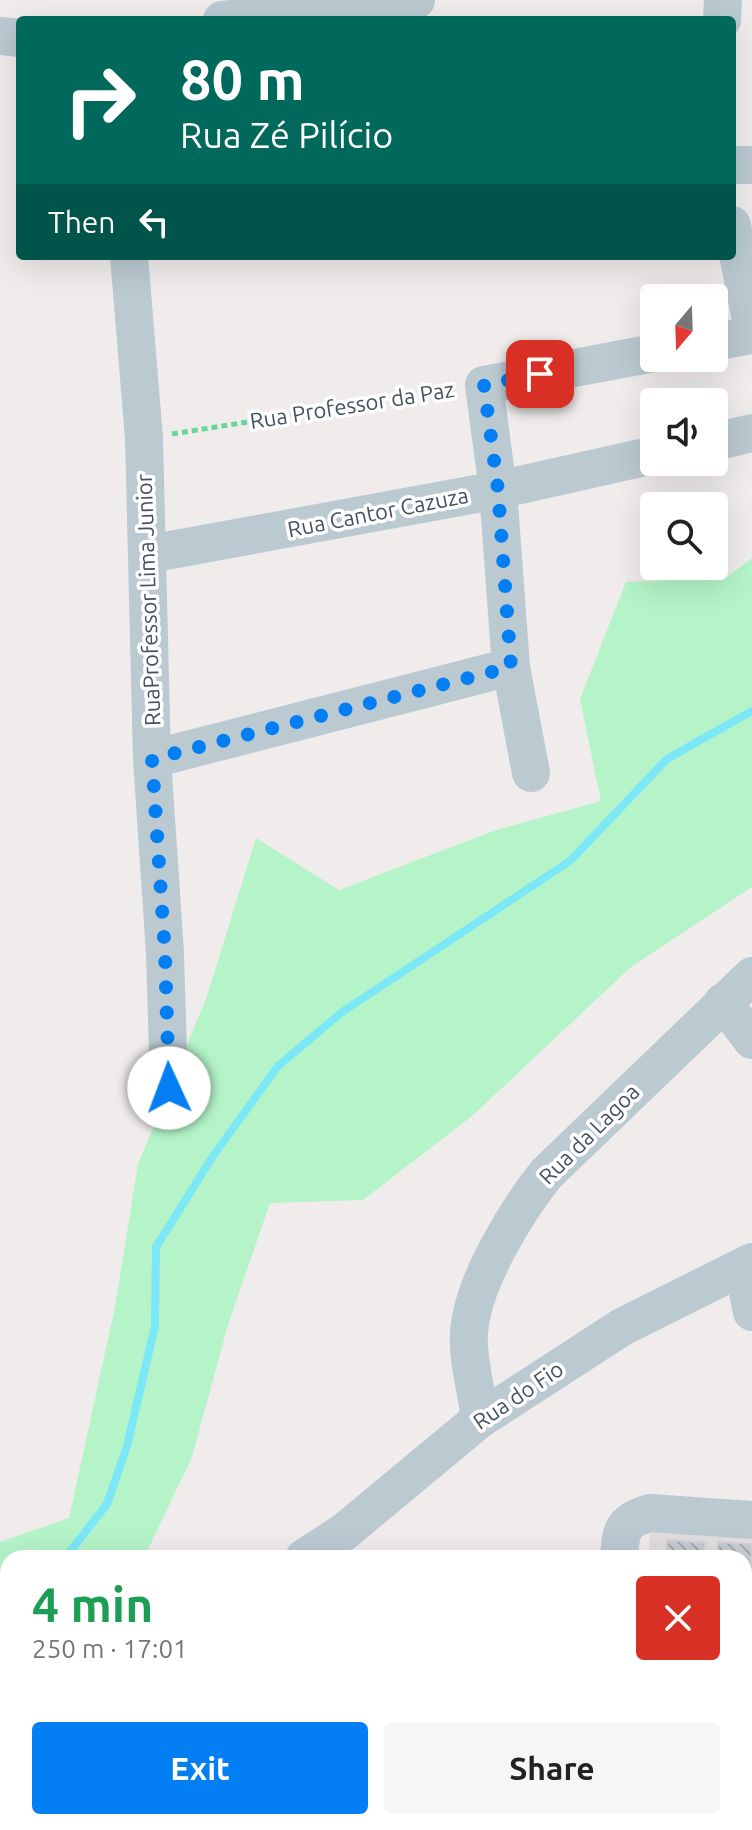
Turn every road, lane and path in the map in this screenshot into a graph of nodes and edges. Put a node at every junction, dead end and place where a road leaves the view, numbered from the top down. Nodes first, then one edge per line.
1 (416, 0) edge
2 (261, 16) edge
3 (736, 245) edge
4 (129, 260) edge
5 (752, 324) edge
6 (752, 335) edge
7 (728, 339) edge
8 (640, 356) edge
9 (484, 385) junction
10 (752, 433) edge
11 (144, 438) junction
12 (728, 439) edge
13 (640, 458) edge
14 (498, 490) junction
15 (149, 554) junction
16 (511, 667) junction
17 (152, 759) junction
18 (531, 773) dead end
19 (752, 976) edge
20 (723, 1002) junction
21 (752, 1040) edge
22 (169, 1088) dead end
23 (748, 1264) edge
24 (752, 1312) edge
25 (480, 1419) junction
26 (752, 1520) edge
27 (316, 1550) edge
28 (619, 1550) edge

1 - 2 street
3 - 5 street
4 - 11 street, RuaProfessor Lima Junior
6 - 7 street
8 - 9 street, Rua Professor da Paz
9 - 11 path, Rua Professor da Paz
9 - 14 street
10 - 12 street
11 - 15 street, RuaProfessor Lima Junior
13 - 14 street, Rua Cantor Cazuza
14 - 15 street, Rua Cantor Cazuza
14 - 16 street
15 - 17 street, RuaProfessor Lima Junior
16 - 17 street
16 - 18 street
17 - 22 street, RuaProfessor Lima Junior
19 - 20 street, Rua da Lagoa
20 - 21 street
20 - 25 street, Rua da Lagoa
23 - 24 street
23 - 25 street, Rua do Fio
25 - 27 street, Rua do Fio
26 - 28 street

